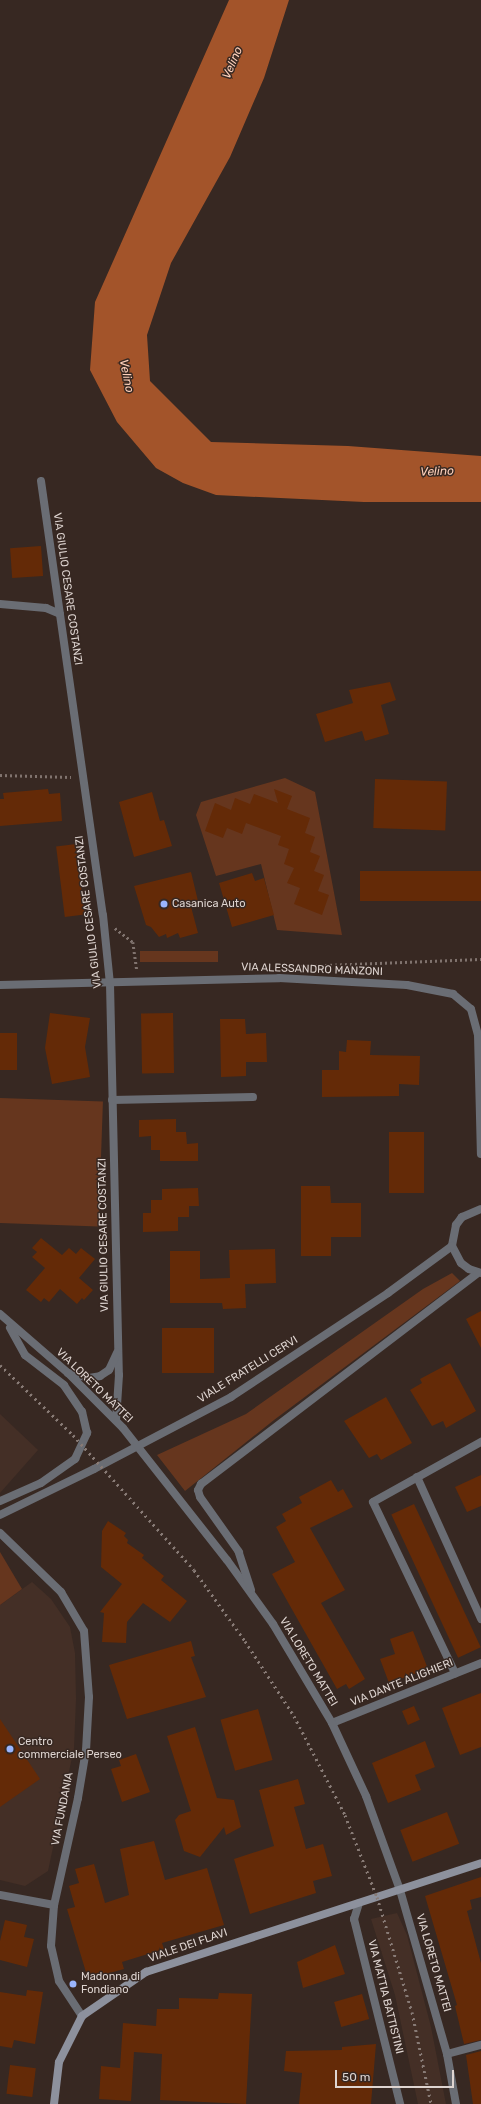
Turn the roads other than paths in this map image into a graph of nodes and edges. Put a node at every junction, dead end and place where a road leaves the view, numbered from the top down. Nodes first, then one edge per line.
1 (41, 481) dead end
2 (0, 604) edge
3 (60, 614) junction
4 (110, 984) junction
5 (0, 986) edge
6 (253, 1097) dead end
7 (112, 1100) junction
8 (481, 1154) edge
9 (481, 1209) edge
10 (452, 1246) junction
11 (480, 1273) edge
12 (0, 1314) edge
13 (8, 1323) junction
14 (118, 1351) junction
15 (68, 1373) junction
16 (116, 1420) junction
17 (481, 1442) edge
18 (417, 1477) junction
19 (0, 1501) edge
20 (0, 1515) edge
21 (0, 1533) edge
22 (253, 1596) junction
23 (481, 1619) edge
24 (481, 1662) edge
25 (455, 1673) junction
26 (332, 1723) junction
27 (481, 1863) edge
28 (415, 1885) junction
29 (400, 1890) junction
30 (0, 1895) edge
31 (404, 1902) junction
32 (359, 1903) junction
33 (54, 1904) junction
34 (339, 1909) junction
35 (354, 1919) junction
36 (82, 2016) junction
37 (481, 2045) edge
38 (447, 2054) junction
39 (54, 2104) edge
40 (400, 2104) edge
41 (456, 2104) edge

1 - 3 street, VIA GIULIO CESARE COSTANZI
2 - 3 street
3 - 4 street, VIA GIULIO CESARE COSTANZI
4 - 5 street, VIA ALESSANDRO MANZONI
4 - 7 street, VIA GIULIO CESARE COSTANZI
4 - 8 street, VIA ALESSANDRO MANZONI
6 - 7 street
7 - 14 street, VIA GIULIO CESARE COSTANZI
9 - 10 street
10 - 11 street
10 - 20 street, VIALE FRATELLI CERVI
11 - 22 street
12 - 13 street, VIA LORETO MATTEI
13 - 15 street, VIA LORETO MATTEI
13 - 19 street
14 - 15 street, VIA GIULIO CESARE COSTANZI
14 - 16 street
15 - 16 street, VIA LORETO MATTEI
16 - 22 street, VIA LORETO MATTEI
17 - 18 street
18 - 23 street
18 - 25 street
21 - 33 street, VIA FUNDANIA
22 - 26 street, VIA LORETO MATTEI
24 - 25 street, VIA DANTE ALIGHIERI
25 - 26 street, VIA DANTE ALIGHIERI
26 - 29 street, VIA LORETO MATTEI
27 - 28 main road, VIALE DEI FLAVI
28 - 29 main road, VIALE DEI FLAVI
28 - 31 street
29 - 31 street, VIA LORETO MATTEI
29 - 32 main road, VIALE DEI FLAVI
30 - 33 street
31 - 38 street, VIA LORETO MATTEI
32 - 34 main road, VIALE DEI FLAVI
32 - 35 street
33 - 36 street, VIA FUNDANIA
34 - 35 street
34 - 36 main road, VIALE DEI FLAVI
35 - 40 street, VIA MATTIA BATTISTINI
36 - 39 main road, VIALE DEI FLAVI
37 - 38 street
38 - 41 street, VIA LORETO MATTEI

